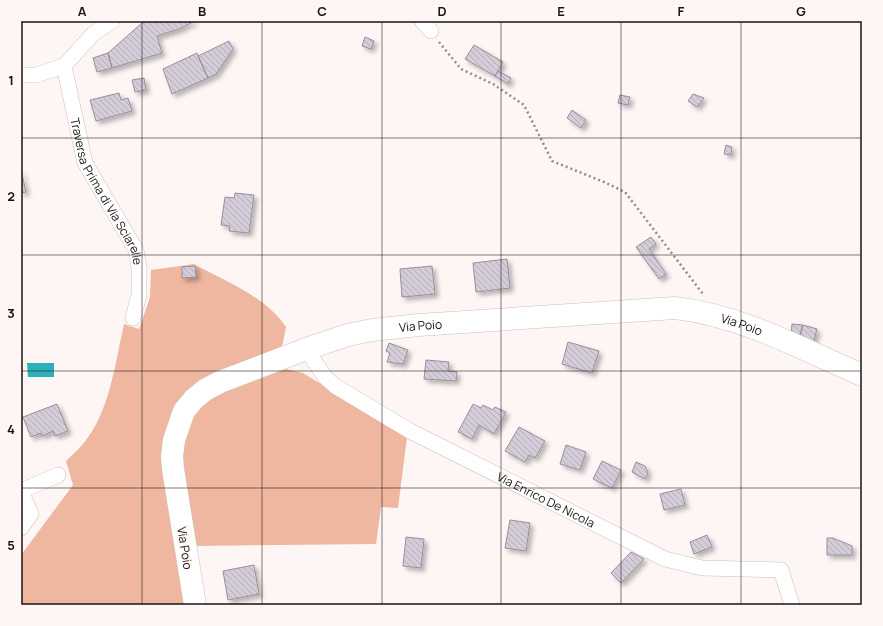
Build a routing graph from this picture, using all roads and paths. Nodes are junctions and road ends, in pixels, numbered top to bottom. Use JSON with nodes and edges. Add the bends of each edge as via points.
{"nodes":[{"id":1,"x":112,"y":21,"type":"edge"},
{"id":2,"x":426,"y":26,"type":"edge"},
{"id":3,"x":64,"y":66,"type":"junction"},
{"id":4,"x":21,"y":75,"type":"edge"},
{"id":5,"x":719,"y":316,"type":"junction"},
{"id":6,"x":133,"y":318,"type":"dead end"},
{"id":7,"x":306,"y":348,"type":"junction"},
{"id":8,"x":862,"y":375,"type":"edge"},
{"id":9,"x":58,"y":475,"type":"dead end"},
{"id":10,"x":21,"y":491,"type":"edge"},
{"id":11,"x":21,"y":528,"type":"edge"},
{"id":12,"x":195,"y":605,"type":"edge"},
{"id":13,"x":792,"y":605,"type":"edge"}],
"edges":[{"from":1,"to":3,"type":"street","via":[[93,34]]},
{"from":2,"to":5,"type":"path","via":[[461,69],[492,84],[524,105],[552,161],[625,192]]},
{"from":3,"to":4,"type":"street","via":[[36,75]]},
{"from":3,"to":6,"type":"street","name":"Traversa Prima di Via Sciarelle","via":[[85,163],[136,250],[139,295]]},
{"from":5,"to":7,"type":"street","name":"Via Poio","via":[[696,310],[654,308],[419,325],[348,335]]},
{"from":5,"to":8,"type":"street","name":"Via Poio"},
{"from":7,"to":12,"type":"street","name":"Via Poio","via":[[204,390],[184,412],[174,440],[173,469]]},
{"from":7,"to":13,"type":"street","name":"Via Enrico De Nicola","via":[[334,386],[410,431],[665,559],[702,568],[781,570]]},
{"from":9,"to":10,"type":"street"},
{"from":10,"to":11,"type":"street","via":[[31,514]]}]}
